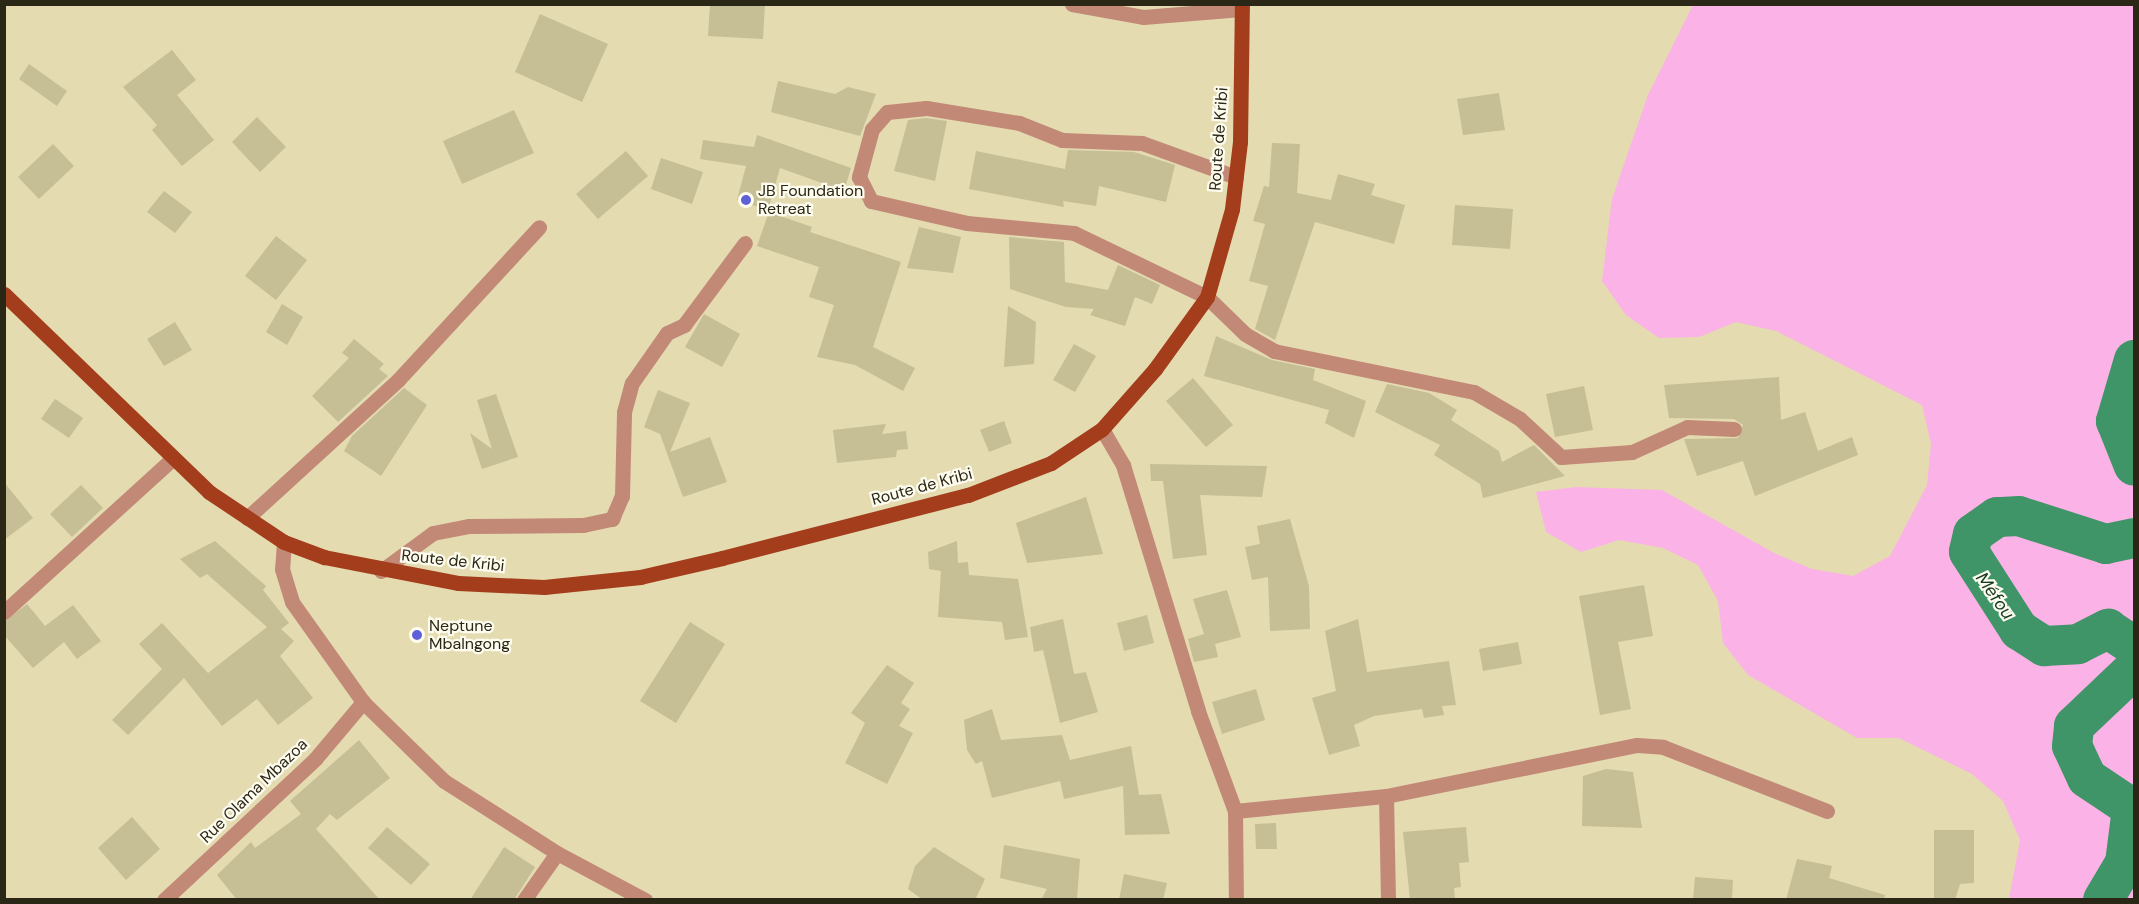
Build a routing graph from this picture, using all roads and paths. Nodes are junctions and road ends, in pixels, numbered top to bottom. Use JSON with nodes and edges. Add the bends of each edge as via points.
{"nodes":[{"id":1,"x":1072,"y":4,"type":"edge"},
{"id":2,"x":1242,"y":7,"type":"edge"},
{"id":3,"x":1236,"y":177,"type":"junction"},
{"id":4,"x":538,"y":227,"type":"dead end"},
{"id":5,"x":745,"y":243,"type":"dead end"},
{"id":6,"x":4,"y":294,"type":"edge"},
{"id":7,"x":1207,"y":297,"type":"junction"},
{"id":8,"x":1102,"y":429,"type":"junction"},
{"id":9,"x":1734,"y":429,"type":"dead end"},
{"id":10,"x":171,"y":460,"type":"junction"},
{"id":11,"x":247,"y":518,"type":"junction"},
{"id":12,"x":285,"y":542,"type":"junction"},
{"id":13,"x":381,"y":571,"type":"junction"},
{"id":14,"x":4,"y":612,"type":"edge"},
{"id":15,"x":363,"y":702,"type":"junction"},
{"id":16,"x":1386,"y":796,"type":"junction"},
{"id":17,"x":1235,"y":811,"type":"junction"},
{"id":18,"x":1827,"y":811,"type":"dead end"},
{"id":19,"x":557,"y":853,"type":"junction"},
{"id":20,"x":1239,"y":899,"type":"edge"},
{"id":21,"x":164,"y":900,"type":"edge"},
{"id":22,"x":524,"y":900,"type":"edge"},
{"id":23,"x":645,"y":900,"type":"edge"},
{"id":24,"x":1388,"y":900,"type":"edge"}],
"edges":[{"from":1,"to":2,"type":"street","via":[[1143,17]]},
{"from":2,"to":3,"type":"main road","name":"Route de Kribi"},
{"from":3,"to":7,"type":"main road","name":"Route de Kribi"},
{"from":3,"to":7,"type":"street","via":[[1142,143],[1062,140],[1018,123],[926,108],[887,112],[872,129],[859,177],[872,201],[967,223],[1074,233]]},
{"from":4,"to":11,"type":"street","via":[[398,380]]},
{"from":5,"to":13,"type":"street","via":[[684,325],[667,333],[632,383],[624,412],[622,496],[612,519],[583,525],[469,526],[434,533]]},
{"from":6,"to":10,"type":"main road","name":"Route de Kribi"},
{"from":7,"to":8,"type":"main road","name":"Route de Kribi","via":[[1155,369]]},
{"from":7,"to":9,"type":"street","via":[[1245,334],[1274,351],[1474,392],[1520,419],[1561,457],[1632,452],[1687,427]]},
{"from":8,"to":13,"type":"main road","name":"Route de Kribi","via":[[1051,462],[968,495],[640,577],[544,587]]},
{"from":8,"to":17,"type":"street","via":[[1123,465],[1198,711]]},
{"from":10,"to":11,"type":"main road","name":"Route de Kribi"},
{"from":10,"to":14,"type":"street"},
{"from":11,"to":12,"type":"main road","name":"Route de Kribi"},
{"from":12,"to":13,"type":"main road","name":"Route de Kribi"},
{"from":12,"to":15,"type":"street","via":[[282,569],[292,602]]},
{"from":15,"to":19,"type":"street","via":[[444,781]]},
{"from":15,"to":21,"type":"street","name":"Rue Olama Mbazoa","via":[[315,759]]},
{"from":16,"to":17,"type":"street"},
{"from":16,"to":18,"type":"street","via":[[1637,745],[1663,747]]},
{"from":16,"to":24,"type":"street"},
{"from":17,"to":20,"type":"street"},
{"from":19,"to":22,"type":"street"},
{"from":19,"to":23,"type":"street"}]}
